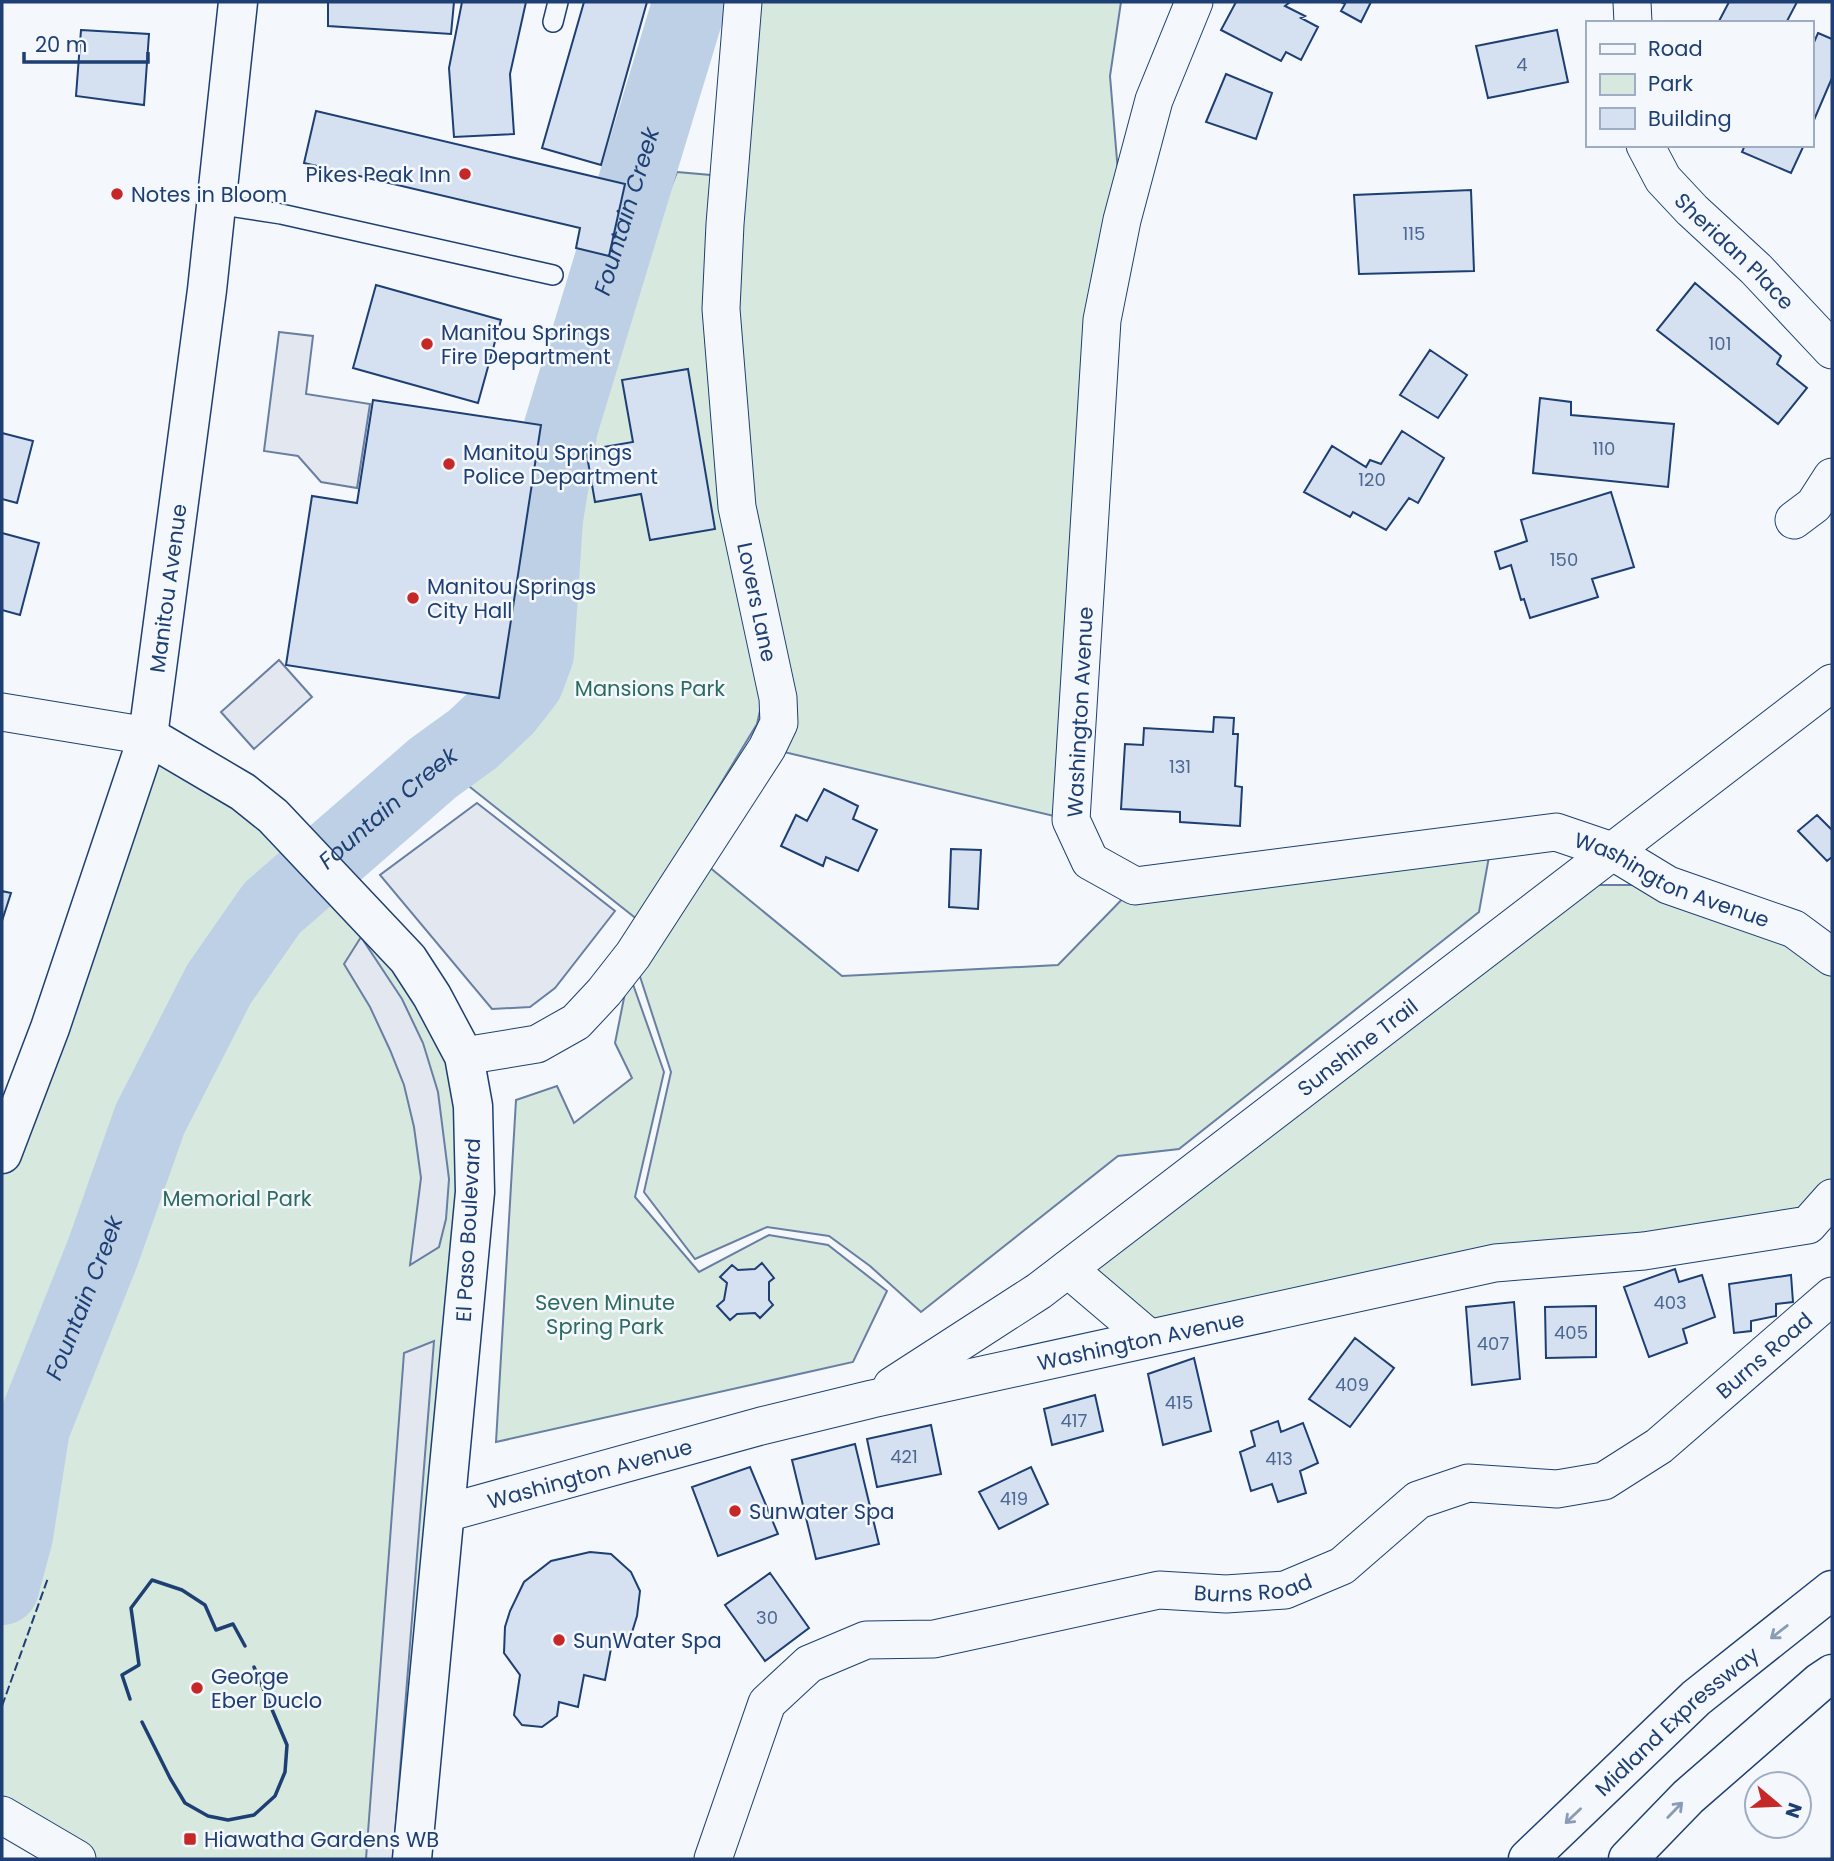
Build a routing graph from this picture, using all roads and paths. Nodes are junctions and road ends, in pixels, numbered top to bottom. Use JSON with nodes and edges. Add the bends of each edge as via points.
{"nodes":[{"id":1,"x":238,"y":2,"type":"edge"},
{"id":2,"x":558,"y":2,"type":"edge"},
{"id":3,"x":743,"y":2,"type":"edge"},
{"id":4,"x":1194,"y":2,"type":"edge"},
{"id":5,"x":1632,"y":2,"type":"edge"},
{"id":6,"x":1633,"y":21,"type":"edge"},
{"id":7,"x":553,"y":22,"type":"dead end"},
{"id":8,"x":1646,"y":147,"type":"edge"},
{"id":9,"x":216,"y":204,"type":"junction"},
{"id":10,"x":554,"y":275,"type":"dead end"},
{"id":11,"x":1832,"y":350,"type":"edge"},
{"id":12,"x":1832,"y":477,"type":"edge"},
{"id":13,"x":1794,"y":520,"type":"dead end"},
{"id":14,"x":1832,"y":683,"type":"edge"},
{"id":15,"x":2,"y":712,"type":"edge"},
{"id":16,"x":148,"y":736,"type":"junction"},
{"id":17,"x":1612,"y":851,"type":"junction"},
{"id":18,"x":1832,"y":957,"type":"edge"},
{"id":19,"x":464,"y":1056,"type":"junction"},
{"id":20,"x":2,"y":1154,"type":"edge"},
{"id":21,"x":1832,"y":1198,"type":"edge"},
{"id":22,"x":1068,"y":1269,"type":"junction"},
{"id":23,"x":1832,"y":1296,"type":"edge"},
{"id":24,"x":1149,"y":1338,"type":"junction"},
{"id":25,"x":872,"y":1399,"type":"junction"},
{"id":26,"x":446,"y":1513,"type":"junction"},
{"id":27,"x":1832,"y":1590,"type":"edge"},
{"id":28,"x":1832,"y":1674,"type":"edge"},
{"id":29,"x":2,"y":1815,"type":"edge"},
{"id":30,"x":77,"y":1859,"type":"edge"},
{"id":31,"x":412,"y":1859,"type":"edge"},
{"id":32,"x":713,"y":1859,"type":"edge"},
{"id":33,"x":1528,"y":1859,"type":"edge"},
{"id":34,"x":1628,"y":1859,"type":"edge"}],
"edges":[{"from":1,"to":9,"type":"main road","name":"Manitou Avenue"},
{"from":2,"to":7,"type":"lane"},
{"from":3,"to":19,"type":"street","name":"Lovers Lane","via":[[722,309],[737,507],[778,698],[779,723],[633,955],[576,1023],[537,1044]]},
{"from":4,"to":17,"type":"street","name":"Washington Avenue","via":[[1154,100],[1122,220],[1102,320],[1071,820],[1090,861],[1135,886],[1556,832]]},
{"from":5,"to":6,"type":"street"},
{"from":8,"to":11,"type":"street","name":"Sheridan Place","via":[[1663,179]]},
{"from":9,"to":10,"type":"lane","via":[[281,214]]},
{"from":9,"to":16,"type":"main road","name":"Manitou Avenue"},
{"from":12,"to":13,"type":"street","via":[[1814,505]]},
{"from":14,"to":17,"type":"street","name":"Sunshine Trail"},
{"from":15,"to":16,"type":"street"},
{"from":16,"to":19,"type":"main road","name":"El Paso Boulevard","via":[[243,792],[274,816],[408,959]]},
{"from":16,"to":20,"type":"main road","name":"Manitou Avenue","via":[[50,1028]]},
{"from":17,"to":18,"type":"street","name":"Washington Avenue","via":[[1668,885],[1794,929]]},
{"from":17,"to":22,"type":"street","name":"Sunshine Trail"},
{"from":19,"to":26,"type":"main road","name":"El Paso Boulevard","via":[[473,1106],[475,1192]]},
{"from":21,"to":24,"type":"street","name":"Washington Avenue","via":[[1808,1225],[1644,1251],[1495,1263]]},
{"from":22,"to":24,"type":"street"},
{"from":22,"to":25,"type":"street","name":"Sunshine Trail"},
{"from":23,"to":32,"type":"street","name":"Burns Road","via":[[1659,1446],[1604,1481],[1557,1489],[1468,1483],[1455,1487],[1418,1500],[1342,1566],[1285,1590],[1226,1594],[1159,1590],[934,1639],[866,1640],[809,1664],[767,1703]]},
{"from":24,"to":25,"type":"street","name":"Washington Avenue"},
{"from":25,"to":26,"type":"street","name":"Washington Avenue"},
{"from":26,"to":31,"type":"main road","name":"El Paso Boulevard"},
{"from":27,"to":33,"type":"main road","name":"Midland Expressway","one_way":true,"via":[[1696,1698]]},
{"from":34,"to":28,"type":"main road","one_way":true,"via":[[1688,1797]]},
{"from":29,"to":30,"type":"street"}]}
